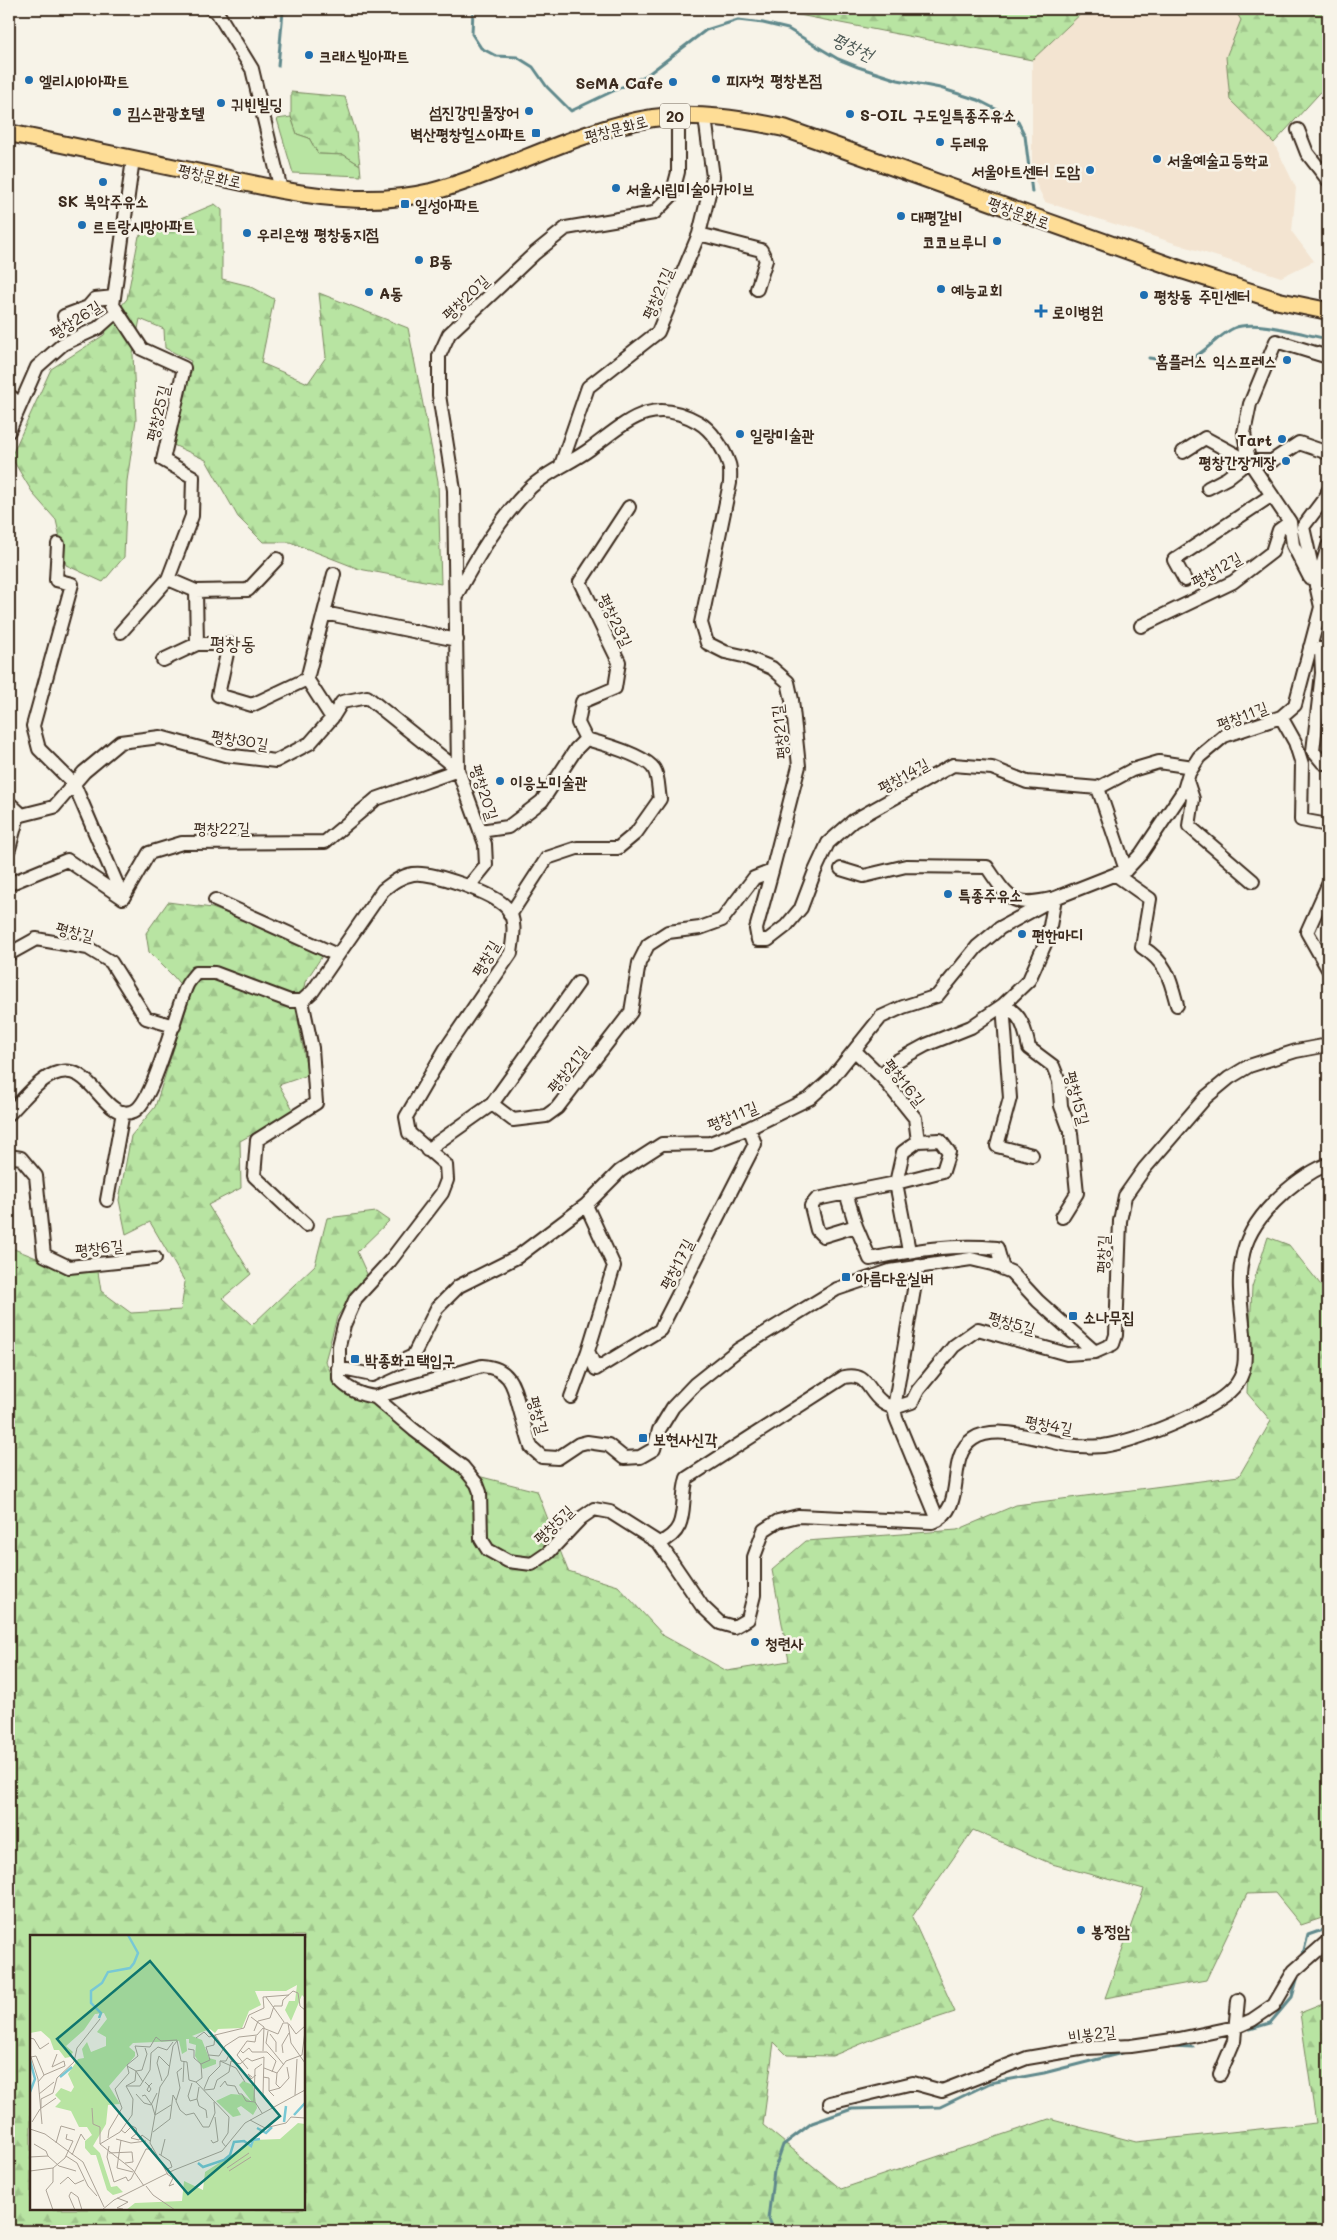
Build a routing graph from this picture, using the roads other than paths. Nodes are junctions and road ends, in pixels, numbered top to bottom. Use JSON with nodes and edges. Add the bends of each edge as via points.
{"nodes":[{"id":1,"x":212,"y":9,"type":"edge"},
{"id":2,"x":678,"y":116,"type":"junction"},
{"id":3,"x":705,"y":117,"type":"junction"},
{"id":4,"x":1298,"y":130,"type":"dead end"},
{"id":5,"x":9,"y":133,"type":"edge"},
{"id":6,"x":133,"y":159,"type":"junction"},
{"id":7,"x":1328,"y":180,"type":"edge"},
{"id":8,"x":281,"y":190,"type":"junction"},
{"id":9,"x":700,"y":234,"type":"junction"},
{"id":10,"x":757,"y":289,"type":"dead end"},
{"id":11,"x":114,"y":297,"type":"junction"},
{"id":12,"x":1328,"y":311,"type":"edge"},
{"id":13,"x":116,"y":312,"type":"junction"},
{"id":14,"x":64,"y":316,"type":"dead end"},
{"id":15,"x":1328,"y":357,"type":"edge"},
{"id":16,"x":9,"y":395,"type":"edge"},
{"id":17,"x":20,"y":405,"type":"junction"},
{"id":18,"x":9,"y":431,"type":"edge"},
{"id":19,"x":1183,"y":452,"type":"dead end"},
{"id":20,"x":1328,"y":453,"type":"edge"},
{"id":21,"x":1249,"y":457,"type":"junction"},
{"id":22,"x":561,"y":465,"type":"junction"},
{"id":23,"x":1208,"y":488,"type":"dead end"},
{"id":24,"x":1328,"y":491,"type":"edge"},
{"id":25,"x":1272,"y":495,"type":"junction"},
{"id":26,"x":629,"y":507,"type":"dead end"},
{"id":27,"x":1290,"y":522,"type":"junction"},
{"id":28,"x":58,"y":544,"type":"dead end"},
{"id":29,"x":1328,"y":546,"type":"edge"},
{"id":30,"x":278,"y":559,"type":"dead end"},
{"id":31,"x":334,"y":574,"type":"dead end"},
{"id":32,"x":168,"y":579,"type":"junction"},
{"id":33,"x":1185,"y":580,"type":"dead end"},
{"id":34,"x":1316,"y":586,"type":"junction"},
{"id":35,"x":196,"y":591,"type":"junction"},
{"id":36,"x":457,"y":594,"type":"junction"},
{"id":37,"x":324,"y":613,"type":"junction"},
{"id":38,"x":1141,"y":626,"type":"dead end"},
{"id":39,"x":121,"y":632,"type":"dead end"},
{"id":40,"x":457,"y":640,"type":"junction"},
{"id":41,"x":197,"y":644,"type":"junction"},
{"id":42,"x":1316,"y":648,"type":"junction"},
{"id":43,"x":163,"y":660,"type":"dead end"},
{"id":44,"x":1328,"y":661,"type":"edge"},
{"id":45,"x":307,"y":679,"type":"junction"},
{"id":46,"x":1281,"y":717,"type":"junction"},
{"id":47,"x":332,"y":718,"type":"junction"},
{"id":48,"x":586,"y":739,"type":"junction"},
{"id":49,"x":1328,"y":762,"type":"edge"},
{"id":50,"x":1192,"y":767,"type":"junction"},
{"id":51,"x":458,"y":770,"type":"junction"},
{"id":52,"x":1187,"y":781,"type":"junction"},
{"id":53,"x":74,"y":784,"type":"junction"},
{"id":54,"x":1098,"y":788,"type":"junction"},
{"id":55,"x":9,"y":803,"type":"edge"},
{"id":56,"x":19,"y":812,"type":"junction"},
{"id":57,"x":1328,"y":825,"type":"edge"},
{"id":58,"x":480,"y":831,"type":"junction"},
{"id":59,"x":9,"y":849,"type":"edge"},
{"id":60,"x":841,"y":869,"type":"dead end"},
{"id":61,"x":772,"y":871,"type":"junction"},
{"id":62,"x":1121,"y":872,"type":"junction"},
{"id":63,"x":1253,"y":881,"type":"dead end"},
{"id":64,"x":9,"y":884,"type":"edge"},
{"id":65,"x":1328,"y":885,"type":"edge"},
{"id":66,"x":469,"y":886,"type":"junction"},
{"id":67,"x":122,"y":898,"type":"junction"},
{"id":68,"x":1055,"y":898,"type":"junction"},
{"id":69,"x":215,"y":900,"type":"dead end"},
{"id":70,"x":510,"y":916,"type":"junction"},
{"id":71,"x":9,"y":954,"type":"edge"},
{"id":72,"x":337,"y":955,"type":"junction"},
{"id":73,"x":1328,"y":969,"type":"edge"},
{"id":74,"x":578,"y":983,"type":"dead end"},
{"id":75,"x":302,"y":1001,"type":"junction"},
{"id":76,"x":1003,"y":1005,"type":"junction"},
{"id":77,"x":1177,"y":1005,"type":"dead end"},
{"id":78,"x":174,"y":1026,"type":"junction"},
{"id":79,"x":1328,"y":1045,"type":"edge"},
{"id":80,"x":855,"y":1050,"type":"junction"},
{"id":81,"x":882,"y":1077,"type":"junction"},
{"id":82,"x":492,"y":1104,"type":"junction"},
{"id":83,"x":123,"y":1112,"type":"junction"},
{"id":84,"x":9,"y":1114,"type":"edge"},
{"id":85,"x":748,"y":1128,"type":"junction"},
{"id":86,"x":918,"y":1141,"type":"junction"},
{"id":87,"x":427,"y":1150,"type":"junction"},
{"id":88,"x":1032,"y":1155,"type":"dead end"},
{"id":89,"x":9,"y":1156,"type":"edge"},
{"id":90,"x":1328,"y":1164,"type":"edge"},
{"id":91,"x":896,"y":1183,"type":"junction"},
{"id":92,"x":846,"y":1193,"type":"junction"},
{"id":93,"x":107,"y":1200,"type":"dead end"},
{"id":94,"x":586,"y":1205,"type":"junction"},
{"id":95,"x":1062,"y":1217,"type":"dead end"},
{"id":96,"x":306,"y":1225,"type":"dead end"},
{"id":97,"x":856,"y":1226,"type":"junction"},
{"id":98,"x":909,"y":1251,"type":"junction"},
{"id":99,"x":155,"y":1258,"type":"dead end"},
{"id":100,"x":918,"y":1266,"type":"junction"},
{"id":101,"x":1002,"y":1269,"type":"junction"},
{"id":102,"x":588,"y":1351,"type":"junction"},
{"id":103,"x":1094,"y":1352,"type":"junction"},
{"id":104,"x":338,"y":1368,"type":"junction"},
{"id":105,"x":375,"y":1397,"type":"junction"},
{"id":106,"x":571,"y":1397,"type":"dead end"},
{"id":107,"x":894,"y":1408,"type":"junction"},
{"id":108,"x":938,"y":1520,"type":"junction"},
{"id":109,"x":659,"y":1543,"type":"junction"},
{"id":110,"x":1328,"y":1941,"type":"edge"},
{"id":111,"x":1238,"y":2000,"type":"dead end"},
{"id":112,"x":1236,"y":2026,"type":"junction"},
{"id":113,"x":1220,"y":2074,"type":"dead end"},
{"id":114,"x":830,"y":2103,"type":"dead end"}],
"edges":[{"from":1,"to":8,"type":"street","via":[[252,69]]},
{"from":2,"to":3,"type":"main road","name":"평창문화로","number":"20"},
{"from":2,"to":8,"type":"main road","name":"평창문화로","number":"20","via":[[610,127],[421,194],[345,199]]},
{"from":2,"to":36,"type":"street","name":"평창20길","via":[[678,172],[672,195],[654,213],[566,228],[450,334],[439,356],[439,395],[454,490]]},
{"from":3,"to":9,"type":"street","name":"평창21길","via":[[713,177]]},
{"from":3,"to":12,"type":"main road","name":"평창문화로","number":"20","via":[[740,119],[784,128],[1186,271],[1279,301]]},
{"from":4,"to":7,"type":"street","via":[[1307,153]]},
{"from":5,"to":6,"type":"main road","name":"평창문화로","number":"20"},
{"from":6,"to":8,"type":"main road","name":"평창문화로","number":"20"},
{"from":6,"to":11,"type":"street","name":"평창25길"},
{"from":9,"to":10,"type":"street","via":[[761,250],[766,260]]},
{"from":9,"to":22,"type":"street","name":"평창21길","via":[[658,332],[588,386]]},
{"from":11,"to":13,"type":"street","name":"평창25길"},
{"from":11,"to":14,"type":"street","via":[[95,299],[88,307]]},
{"from":13,"to":17,"type":"street","name":"평창26길","via":[[98,328],[63,344],[37,367]]},
{"from":13,"to":32,"type":"street","name":"평창25길","via":[[142,349],[184,368],[163,460],[193,477],[192,516]]},
{"from":15,"to":21,"type":"street","via":[[1276,341],[1250,404],[1244,433]]},
{"from":16,"to":17,"type":"street"},
{"from":17,"to":18,"type":"street","name":"평창26길"},
{"from":19,"to":21,"type":"street","via":[[1205,438],[1244,459]]},
{"from":20,"to":21,"type":"street","via":[[1299,443],[1272,461]]},
{"from":21,"to":23,"type":"street","via":[[1227,478]]},
{"from":21,"to":25,"type":"street"},
{"from":22,"to":36,"type":"street","name":"평창21길","via":[[531,487],[510,512],[476,558]]},
{"from":22,"to":61,"type":"street","name":"평창21길","via":[[627,421],[648,413],[667,411],[684,414],[705,426],[722,448],[730,466],[730,483],[702,623],[707,643],[772,668],[788,682],[799,766]]},
{"from":24,"to":34,"type":"street","name":"평창11길","via":[[1303,527]]},
{"from":25,"to":27,"type":"street"},
{"from":25,"to":33,"type":"street","name":"평창12길","via":[[1174,560]]},
{"from":26,"to":48,"type":"street","name":"평창23길","via":[[580,582],[619,662],[615,688],[582,702],[578,723]]},
{"from":27,"to":34,"type":"street","via":[[1293,545]]},
{"from":27,"to":38,"type":"street","name":"평창12길","via":[[1279,530],[1272,552],[1233,582]]},
{"from":28,"to":53,"type":"street","via":[[56,580],[72,584],[32,726],[39,749]]},
{"from":29,"to":34,"type":"street","name":"평창11길"},
{"from":30,"to":35,"type":"street","via":[[248,590]]},
{"from":31,"to":37,"type":"street"},
{"from":32,"to":35,"type":"street"},
{"from":32,"to":39,"type":"street","name":"평창25길"},
{"from":34,"to":42,"type":"street","name":"평창11길","via":[[1321,607]]},
{"from":35,"to":41,"type":"street"},
{"from":36,"to":40,"type":"street","name":"평창20길"},
{"from":37,"to":40,"type":"street"},
{"from":37,"to":45,"type":"street"},
{"from":40,"to":51,"type":"street","name":"평창20길"},
{"from":41,"to":43,"type":"street"},
{"from":41,"to":45,"type":"street","via":[[229,644],[218,694],[252,705]]},
{"from":42,"to":44,"type":"street"},
{"from":42,"to":46,"type":"street","name":"평창11길","via":[[1295,704]]},
{"from":42,"to":49,"type":"street","name":"평창11길","via":[[1322,673],[1313,751],[1323,762]]},
{"from":45,"to":47,"type":"street"},
{"from":46,"to":50,"type":"street","name":"평창11길","via":[[1224,736]]},
{"from":46,"to":57,"type":"street","via":[[1296,742],[1302,764],[1301,820]]},
{"from":47,"to":51,"type":"street","name":"평창30길","via":[[342,702],[367,697]]},
{"from":47,"to":53,"type":"street","name":"평창30길","via":[[310,744],[276,761],[225,755],[160,737],[120,742]]},
{"from":48,"to":58,"type":"street","via":[[542,801],[508,827]]},
{"from":48,"to":70,"type":"street","via":[[617,746],[653,767],[660,799],[636,833],[618,848],[577,848],[547,858]]},
{"from":50,"to":52,"type":"street","name":"평창11길"},
{"from":50,"to":54,"type":"street","via":[[1159,762],[1132,770]]},
{"from":51,"to":58,"type":"street","name":"평창20길"},
{"from":51,"to":67,"type":"street","name":"평창22길","via":[[376,799],[325,842],[182,843],[149,853]]},
{"from":52,"to":62,"type":"street","name":"평창11길","via":[[1152,837]]},
{"from":52,"to":63,"type":"street","via":[[1193,799],[1189,826]]},
{"from":53,"to":56,"type":"street","name":"평창30길","via":[[54,807],[22,815]]},
{"from":53,"to":67,"type":"street"},
{"from":54,"to":61,"type":"street","name":"평창14길","via":[[1027,782],[992,768],[953,765],[853,821],[828,843],[801,908],[768,940],[758,940],[756,929]]},
{"from":54,"to":62,"type":"street"},
{"from":55,"to":56,"type":"street"},
{"from":56,"to":59,"type":"street"},
{"from":58,"to":66,"type":"street","name":"평창20길","via":[[485,844],[486,865]]},
{"from":60,"to":68,"type":"street","name":"평창11길","via":[[864,876],[906,866],[987,867],[1006,895],[1029,904]]},
{"from":61,"to":82,"type":"street","name":"평창21길","via":[[754,878],[722,920],[700,928],[668,932],[648,945],[639,963],[631,1012],[557,1108],[546,1116],[513,1120]]},
{"from":62,"to":68,"type":"street","name":"평창11길"},
{"from":62,"to":77,"type":"street","via":[[1150,899],[1142,947],[1155,956],[1170,976]]},
{"from":64,"to":67,"type":"street","via":[[67,860]]},
{"from":65,"to":73,"type":"street","via":[[1307,932]]},
{"from":66,"to":70,"type":"street","via":[[495,899]]},
{"from":66,"to":72,"type":"street","via":[[414,874],[396,880],[382,890]]},
{"from":68,"to":76,"type":"street","via":[[1048,937],[1029,980]]},
{"from":68,"to":80,"type":"street","name":"평창11길","via":[[1000,928],[977,947],[937,996],[881,1018]]},
{"from":69,"to":72,"type":"street"},
{"from":70,"to":87,"type":"street","name":"평창길","number":"평창길","via":[[514,936],[511,953],[445,1050],[406,1117],[409,1133]]},
{"from":71,"to":78,"type":"street","name":"평창길","number":"평창길","via":[[36,939],[88,948],[111,962],[146,1018]]},
{"from":72,"to":75,"type":"street","via":[[313,991]]},
{"from":74,"to":82,"type":"street"},
{"from":75,"to":78,"type":"street","via":[[290,1001],[215,973],[196,973],[187,984]]},
{"from":75,"to":96,"type":"street","via":[[312,1048],[316,1103],[257,1140],[254,1176]]},
{"from":76,"to":81,"type":"street","via":[[971,1027],[926,1045],[891,1064]]},
{"from":76,"to":88,"type":"street","via":[[1010,1098],[997,1146]]},
{"from":76,"to":95,"type":"street","name":"평창15길","via":[[1013,1010],[1024,1024],[1029,1048],[1052,1066],[1059,1081],[1060,1106],[1072,1133],[1077,1193]]},
{"from":78,"to":83,"type":"street","via":[[142,1104],[134,1111]]},
{"from":79,"to":103,"type":"street","name":"평창길","number":"평창길","via":[[1249,1066],[1229,1078],[1206,1097],[1144,1169],[1125,1196],[1120,1221],[1116,1335],[1113,1344]]},
{"from":80,"to":81,"type":"street","name":"평창16길"},
{"from":80,"to":85,"type":"street","name":"평창11길","via":[[810,1098]]},
{"from":81,"to":86,"type":"street","name":"평창16길","via":[[915,1118]]},
{"from":82,"to":87,"type":"street"},
{"from":83,"to":84,"type":"street","via":[[114,1109],[86,1079],[72,1072],[48,1077]]},
{"from":83,"to":93,"type":"street"},
{"from":85,"to":94,"type":"street","name":"평창11길","via":[[710,1143],[662,1144],[620,1171]]},
{"from":85,"to":102,"type":"street","name":"평창17길","via":[[755,1144],[660,1330],[596,1369]]},
{"from":86,"to":91,"type":"street","via":[[903,1152]]},
{"from":86,"to":91,"type":"street","via":[[940,1140],[949,1152],[943,1171]]},
{"from":87,"to":104,"type":"street","name":"평창길","number":"평창길","via":[[446,1165],[447,1180],[442,1193],[390,1261],[356,1298],[344,1325]]},
{"from":89,"to":99,"type":"street","name":"평창6길","via":[[21,1158],[36,1176],[44,1255],[69,1267]]},
{"from":90,"to":108,"type":"street","name":"평창4길","via":[[1310,1172],[1284,1193],[1260,1218],[1246,1245],[1240,1274],[1246,1360],[1234,1388],[1211,1406],[1135,1439],[1102,1446],[1075,1446],[1006,1432],[986,1433],[972,1439],[959,1453],[950,1508]]},
{"from":91,"to":92,"type":"street"},
{"from":91,"to":98,"type":"street"},
{"from":92,"to":97,"type":"street"},
{"from":92,"to":97,"type":"street","via":[[817,1199],[812,1206],[817,1230],[823,1236]]},
{"from":94,"to":102,"type":"street","via":[[614,1266]]},
{"from":94,"to":104,"type":"street","name":"평창11길","via":[[517,1258],[459,1286],[437,1308],[413,1356],[372,1375]]},
{"from":97,"to":98,"type":"street","via":[[870,1259]]},
{"from":98,"to":101,"type":"street","via":[[965,1245],[997,1248]]},
{"from":100,"to":101,"type":"street","name":"평창길","number":"평창길","via":[[971,1259]]},
{"from":100,"to":105,"type":"street","name":"평창길","number":"평창길","via":[[890,1271],[837,1289],[739,1349],[695,1384],[673,1407],[654,1449],[640,1457],[624,1458],[608,1445],[587,1442],[578,1444],[558,1458],[542,1457],[531,1448],[511,1381],[491,1366],[476,1367]]},
{"from":100,"to":107,"type":"street"},
{"from":101,"to":103,"type":"street","name":"평창길","number":"평창길","via":[[1011,1272]]},
{"from":102,"to":106,"type":"street"},
{"from":103,"to":107,"type":"street","name":"평창5길","via":[[1067,1354],[978,1329],[954,1346],[912,1402]]},
{"from":104,"to":105,"type":"street","via":[[339,1379],[351,1390]]},
{"from":105,"to":109,"type":"street","name":"평창5길","via":[[463,1467],[478,1484],[481,1539],[488,1550],[508,1561],[532,1564],[594,1509],[610,1512]]},
{"from":107,"to":108,"type":"street"},
{"from":107,"to":109,"type":"street","via":[[882,1402],[864,1381],[853,1375],[844,1376],[687,1478],[682,1519],[674,1535]]},
{"from":108,"to":109,"type":"street","name":"평창5길","via":[[798,1516],[778,1521],[764,1530],[754,1557],[754,1595],[748,1619],[734,1627],[720,1623],[702,1606]]},
{"from":110,"to":112,"type":"street","name":"비봉2길","via":[[1294,1971],[1274,2005]]},
{"from":111,"to":112,"type":"street"},
{"from":112,"to":113,"type":"street","via":[[1234,2040]]},
{"from":112,"to":114,"type":"street","name":"비봉2길","via":[[1179,2039],[1086,2048],[1027,2058],[942,2091],[913,2083]]}]}
